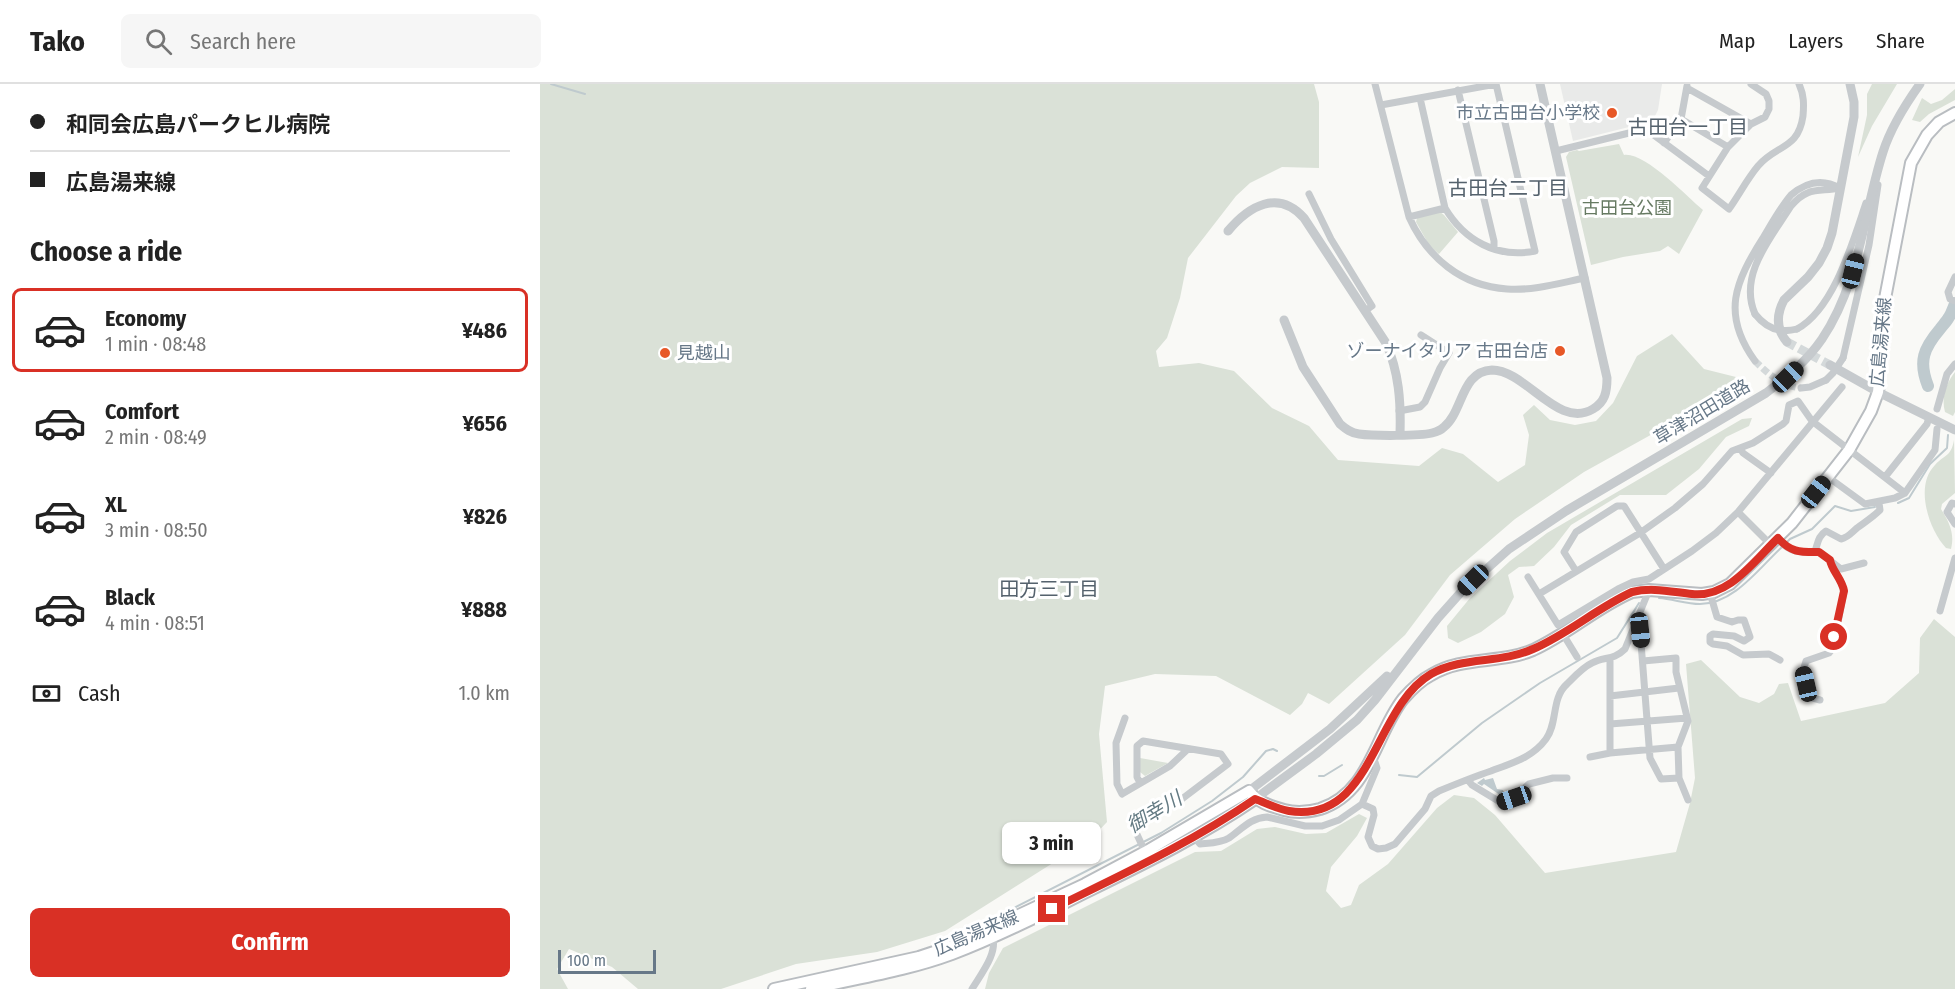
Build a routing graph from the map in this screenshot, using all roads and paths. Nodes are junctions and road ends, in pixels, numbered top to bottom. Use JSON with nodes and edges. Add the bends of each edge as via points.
{"nodes":[{"id":1,"x":1375,"y":84,"type":"edge"},
{"id":2,"x":1540,"y":84,"type":"edge"},
{"id":3,"x":1751,"y":84,"type":"edge"},
{"id":4,"x":1799,"y":84,"type":"edge"},
{"id":5,"x":1850,"y":84,"type":"edge"},
{"id":6,"x":1920,"y":84,"type":"edge"},
{"id":7,"x":1687,"y":86,"type":"edge"},
{"id":8,"x":1458,"y":90,"type":"junction"},
{"id":9,"x":1419,"y":98,"type":"junction"},
{"id":10,"x":1381,"y":105,"type":"junction"},
{"id":11,"x":1955,"y":113,"type":"edge"},
{"id":12,"x":1681,"y":119,"type":"junction"},
{"id":13,"x":1751,"y":124,"type":"junction"},
{"id":14,"x":1664,"y":143,"type":"junction"},
{"id":15,"x":1728,"y":147,"type":"junction"},
{"id":16,"x":1556,"y":151,"type":"junction"},
{"id":17,"x":1883,"y":153,"type":"junction"},
{"id":18,"x":1709,"y":176,"type":"junction"},
{"id":19,"x":1840,"y":188,"type":"junction"},
{"id":20,"x":1309,"y":194,"type":"dead end"},
{"id":21,"x":1445,"y":208,"type":"junction"},
{"id":22,"x":1409,"y":217,"type":"junction"},
{"id":23,"x":1228,"y":231,"type":"dead end"},
{"id":24,"x":1494,"y":248,"type":"junction"},
{"id":25,"x":1955,"y":277,"type":"edge"},
{"id":26,"x":1585,"y":278,"type":"junction"},
{"id":27,"x":1954,"y":301,"type":"edge"},
{"id":28,"x":1365,"y":311,"type":"junction"},
{"id":29,"x":1284,"y":320,"type":"dead end"},
{"id":30,"x":1421,"y":335,"type":"dead end"},
{"id":31,"x":1787,"y":342,"type":"tunnel mouth"},
{"id":32,"x":1755,"y":361,"type":"tunnel mouth"},
{"id":33,"x":1955,"y":364,"type":"edge"},
{"id":34,"x":1830,"y":365,"type":"tunnel mouth"},
{"id":35,"x":1842,"y":387,"type":"dead end"},
{"id":36,"x":1801,"y":388,"type":"tunnel mouth"},
{"id":37,"x":1878,"y":392,"type":"junction"},
{"id":38,"x":1936,"y":409,"type":"dead end"},
{"id":39,"x":1399,"y":411,"type":"junction"},
{"id":40,"x":1929,"y":417,"type":"junction"},
{"id":41,"x":1812,"y":421,"type":"junction"},
{"id":42,"x":1937,"y":429,"type":"dead end"},
{"id":43,"x":1955,"y":430,"type":"edge"},
{"id":44,"x":1400,"y":434,"type":"junction"},
{"id":45,"x":1740,"y":448,"type":"junction"},
{"id":46,"x":1849,"y":450,"type":"junction"},
{"id":47,"x":1771,"y":474,"type":"junction"},
{"id":48,"x":1828,"y":477,"type":"junction"},
{"id":49,"x":1885,"y":477,"type":"junction"},
{"id":50,"x":1905,"y":493,"type":"junction"},
{"id":51,"x":1879,"y":503,"type":"junction"},
{"id":52,"x":1955,"y":504,"type":"edge"},
{"id":53,"x":1738,"y":512,"type":"junction"},
{"id":54,"x":1955,"y":524,"type":"edge"},
{"id":55,"x":1640,"y":533,"type":"junction"},
{"id":56,"x":1775,"y":542,"type":"junction"},
{"id":57,"x":1815,"y":551,"type":"junction"},
{"id":58,"x":1955,"y":558,"type":"edge"},
{"id":59,"x":1830,"y":560,"type":"junction"},
{"id":60,"x":1864,"y":563,"type":"dead end"},
{"id":61,"x":1664,"y":569,"type":"junction"},
{"id":62,"x":1576,"y":572,"type":"junction"},
{"id":63,"x":1528,"y":577,"type":"dead end"},
{"id":64,"x":1650,"y":590,"type":"junction"},
{"id":65,"x":1710,"y":593,"type":"junction"},
{"id":66,"x":1539,"y":594,"type":"junction"},
{"id":67,"x":1940,"y":611,"type":"dead end"},
{"id":68,"x":1635,"y":626,"type":"junction"},
{"id":69,"x":1566,"y":639,"type":"dead end"},
{"id":70,"x":1577,"y":657,"type":"dead end"},
{"id":71,"x":1610,"y":659,"type":"junction"},
{"id":72,"x":1780,"y":660,"type":"dead end"},
{"id":73,"x":1643,"y":661,"type":"junction"},
{"id":74,"x":1679,"y":688,"type":"junction"},
{"id":75,"x":1646,"y":691,"type":"junction"},
{"id":76,"x":1610,"y":696,"type":"junction"},
{"id":77,"x":1820,"y":700,"type":"dead end"},
{"id":78,"x":1687,"y":717,"type":"junction"},
{"id":79,"x":1125,"y":718,"type":"dead end"},
{"id":80,"x":1647,"y":720,"type":"junction"},
{"id":81,"x":1610,"y":723,"type":"junction"},
{"id":82,"x":1678,"y":747,"type":"junction"},
{"id":83,"x":1188,"y":749,"type":"junction"},
{"id":84,"x":1649,"y":751,"type":"junction"},
{"id":85,"x":1610,"y":753,"type":"junction"},
{"id":86,"x":1590,"y":757,"type":"dead end"},
{"id":87,"x":1371,"y":759,"type":"junction"},
{"id":88,"x":1567,"y":778,"type":"dead end"},
{"id":89,"x":1679,"y":778,"type":"junction"},
{"id":90,"x":1468,"y":780,"type":"junction"},
{"id":91,"x":1140,"y":783,"type":"junction"},
{"id":92,"x":1252,"y":795,"type":"junction"},
{"id":93,"x":1688,"y":800,"type":"dead end"},
{"id":94,"x":1362,"y":804,"type":"junction"},
{"id":95,"x":1194,"y":837,"type":"junction"},
{"id":96,"x":1148,"y":857,"type":"junction"},
{"id":97,"x":991,"y":934,"type":"junction"},
{"id":98,"x":774,"y":989,"type":"edge"},
{"id":99,"x":811,"y":989,"type":"edge"},
{"id":100,"x":972,"y":989,"type":"edge"}],
"edges":[{"from":1,"to":10,"type":"street"},
{"from":2,"to":16,"type":"street"},
{"from":3,"to":13,"type":"street","via":[[1766,94],[1769,109]]},
{"from":4,"to":18,"type":"street","via":[[1804,102],[1796,138],[1759,165],[1729,209],[1702,188]]},
{"from":5,"to":19,"type":"street","via":[[1854,117]]},
{"from":6,"to":17,"type":"street","name":"草津沼田道路","via":[[1899,116]]},
{"from":7,"to":12,"type":"street"},
{"from":7,"to":13,"type":"street"},
{"from":8,"to":9,"type":"street"},
{"from":8,"to":24,"type":"street"},
{"from":8,"to":24,"type":"street","via":[[1496,84],[1535,251],[1523,254]]},
{"from":9,"to":10,"type":"street"},
{"from":9,"to":21,"type":"street"},
{"from":10,"to":22,"type":"street"},
{"from":11,"to":37,"type":"main road","name":"広島湯来線","via":[[1927,135],[1911,163],[1883,309]]},
{"from":12,"to":14,"type":"street"},
{"from":12,"to":15,"type":"street"},
{"from":13,"to":15,"type":"street"},
{"from":14,"to":16,"type":"street","via":[[1651,133],[1629,134]]},
{"from":14,"to":18,"type":"street"},
{"from":15,"to":18,"type":"street"},
{"from":16,"to":26,"type":"street"},
{"from":17,"to":19,"type":"street","bridge":true,"via":[[1843,268],[1821,306],[1797,329],[1783,332],[1766,326],[1755,314],[1749,289],[1759,256],[1797,199],[1812,190]]},
{"from":17,"to":36,"type":"street","bridge":true,"via":[[1869,244],[1843,358],[1826,380]]},
{"from":17,"to":92,"type":"street","name":"草津沼田道路","via":[[1844,296],[1822,339],[1806,359],[1766,393],[1509,549],[1462,591],[1358,720]]},
{"from":19,"to":31,"type":"street","via":[[1827,248],[1819,263],[1784,300],[1778,313],[1779,330]]},
{"from":19,"to":32,"type":"street","via":[[1823,181],[1798,189],[1744,269],[1736,295],[1736,322]]},
{"from":20,"to":28,"type":"street","via":[[1372,306]]},
{"from":21,"to":22,"type":"street"},
{"from":21,"to":24,"type":"street","via":[[1463,232]]},
{"from":22,"to":26,"type":"street","via":[[1417,236],[1441,262],[1482,285],[1522,289]]},
{"from":23,"to":28,"type":"street","via":[[1249,211],[1268,204],[1280,202],[1296,208]]},
{"from":25,"to":27,"type":"street","via":[[1948,292]]},
{"from":26,"to":44,"type":"street","via":[[1607,378],[1607,393],[1599,406],[1586,414],[1573,415],[1506,374],[1490,370],[1472,379],[1442,429]]},
{"from":28,"to":39,"type":"street","via":[[1392,356]]},
{"from":29,"to":44,"type":"street","via":[[1303,367],[1340,424],[1358,434]]},
{"from":30,"to":39,"type":"street","via":[[1449,353],[1425,402],[1420,407]]},
{"from":33,"to":38,"type":"street","via":[[1947,374]]},
{"from":34,"to":37,"type":"street"},
{"from":35,"to":41,"type":"street"},
{"from":37,"to":40,"type":"street"},
{"from":37,"to":46,"type":"main road","name":"広島湯来線"},
{"from":39,"to":44,"type":"street"},
{"from":40,"to":43,"type":"street"},
{"from":40,"to":49,"type":"street"},
{"from":41,"to":45,"type":"street","via":[[1798,401],[1794,402],[1789,405],[1783,424]]},
{"from":41,"to":46,"type":"street"},
{"from":41,"to":47,"type":"street"},
{"from":42,"to":50,"type":"street","via":[[1935,450]]},
{"from":45,"to":47,"type":"street"},
{"from":45,"to":55,"type":"street","via":[[1732,451],[1675,508]]},
{"from":46,"to":48,"type":"main road","name":"広島湯来線"},
{"from":46,"to":49,"type":"street"},
{"from":47,"to":53,"type":"street"},
{"from":48,"to":51,"type":"street","via":[[1865,504]]},
{"from":48,"to":56,"type":"main road","name":"広島湯来線"},
{"from":49,"to":50,"type":"street"},
{"from":50,"to":51,"type":"street"},
{"from":51,"to":57,"type":"street","via":[[1880,510],[1869,522],[1846,538],[1822,533]]},
{"from":52,"to":54,"type":"street","via":[[1947,512]]},
{"from":53,"to":56,"type":"street"},
{"from":53,"to":61,"type":"street"},
{"from":55,"to":61,"type":"street"},
{"from":55,"to":62,"type":"street"},
{"from":55,"to":62,"type":"street","via":[[1624,506],[1617,506],[1576,532],[1564,552]]},
{"from":56,"to":57,"type":"street","via":[[1805,553]]},
{"from":56,"to":65,"type":"main road","name":"広島湯来線","via":[[1730,584]]},
{"from":57,"to":59,"type":"street"},
{"from":58,"to":67,"type":"street"},
{"from":59,"to":60,"type":"street","via":[[1841,568]]},
{"from":59,"to":77,"type":"street","via":[[1844,591],[1833,648],[1830,653],[1806,661],[1803,671],[1809,697]]},
{"from":61,"to":66,"type":"street","via":[[1649,579],[1618,589],[1559,626]]},
{"from":62,"to":66,"type":"street"},
{"from":63,"to":66,"type":"street"},
{"from":64,"to":65,"type":"main road","name":"広島湯来線"},
{"from":64,"to":68,"type":"street"},
{"from":64,"to":87,"type":"main road","name":"広島湯来線","via":[[1627,594],[1533,650],[1459,663],[1429,675],[1402,700]]},
{"from":65,"to":72,"type":"street","via":[[1717,617],[1732,622],[1744,620],[1750,637],[1744,641],[1713,634],[1710,642],[1743,655],[1769,654]]},
{"from":68,"to":71,"type":"street","via":[[1625,649]]},
{"from":68,"to":73,"type":"street","via":[[1640,630]]},
{"from":69,"to":70,"type":"street"},
{"from":71,"to":76,"type":"street"},
{"from":71,"to":90,"type":"street","via":[[1590,664],[1564,686],[1546,738],[1530,755]]},
{"from":73,"to":74,"type":"street","via":[[1676,658]]},
{"from":73,"to":75,"type":"street"},
{"from":74,"to":75,"type":"street"},
{"from":74,"to":78,"type":"street"},
{"from":75,"to":76,"type":"street"},
{"from":75,"to":80,"type":"street"},
{"from":76,"to":81,"type":"street"},
{"from":78,"to":80,"type":"street"},
{"from":78,"to":82,"type":"street"},
{"from":79,"to":91,"type":"street","via":[[1116,742],[1117,784],[1122,794]]},
{"from":80,"to":81,"type":"street"},
{"from":80,"to":84,"type":"street"},
{"from":81,"to":85,"type":"street"},
{"from":82,"to":84,"type":"street"},
{"from":82,"to":89,"type":"street"},
{"from":83,"to":91,"type":"street","via":[[1170,766]]},
{"from":83,"to":91,"type":"street","via":[[1143,741],[1137,746]]},
{"from":83,"to":96,"type":"street","via":[[1221,754],[1228,764],[1174,805],[1134,828]]},
{"from":84,"to":85,"type":"street"},
{"from":84,"to":89,"type":"street","via":[[1662,779]]},
{"from":85,"to":86,"type":"street"},
{"from":87,"to":92,"type":"main road","name":"広島湯来線","via":[[1346,794],[1317,810],[1289,811]]},
{"from":87,"to":94,"type":"street","via":[[1377,768]]},
{"from":88,"to":90,"type":"street","via":[[1529,784],[1514,798],[1500,802]]},
{"from":89,"to":93,"type":"street"},
{"from":90,"to":94,"type":"street","via":[[1431,796],[1395,844],[1386,848],[1372,846],[1368,837],[1373,809]]},
{"from":92,"to":95,"type":"main road","name":"広島湯来線"},
{"from":92,"to":96,"type":"main road","name":"広島湯来線","via":[[1208,817]]},
{"from":94,"to":95,"type":"street","via":[[1322,826],[1267,817],[1246,824],[1220,842],[1200,844]]},
{"from":95,"to":96,"type":"main road","name":"広島湯来線"},
{"from":96,"to":97,"type":"main road","name":"広島湯来線"},
{"from":97,"to":98,"type":"main road","name":"広島湯来線","via":[[918,957]]},
{"from":97,"to":99,"type":"main road","name":"広島湯来線","via":[[952,954]]},
{"from":97,"to":100,"type":"street","via":[[995,944]]}]}
